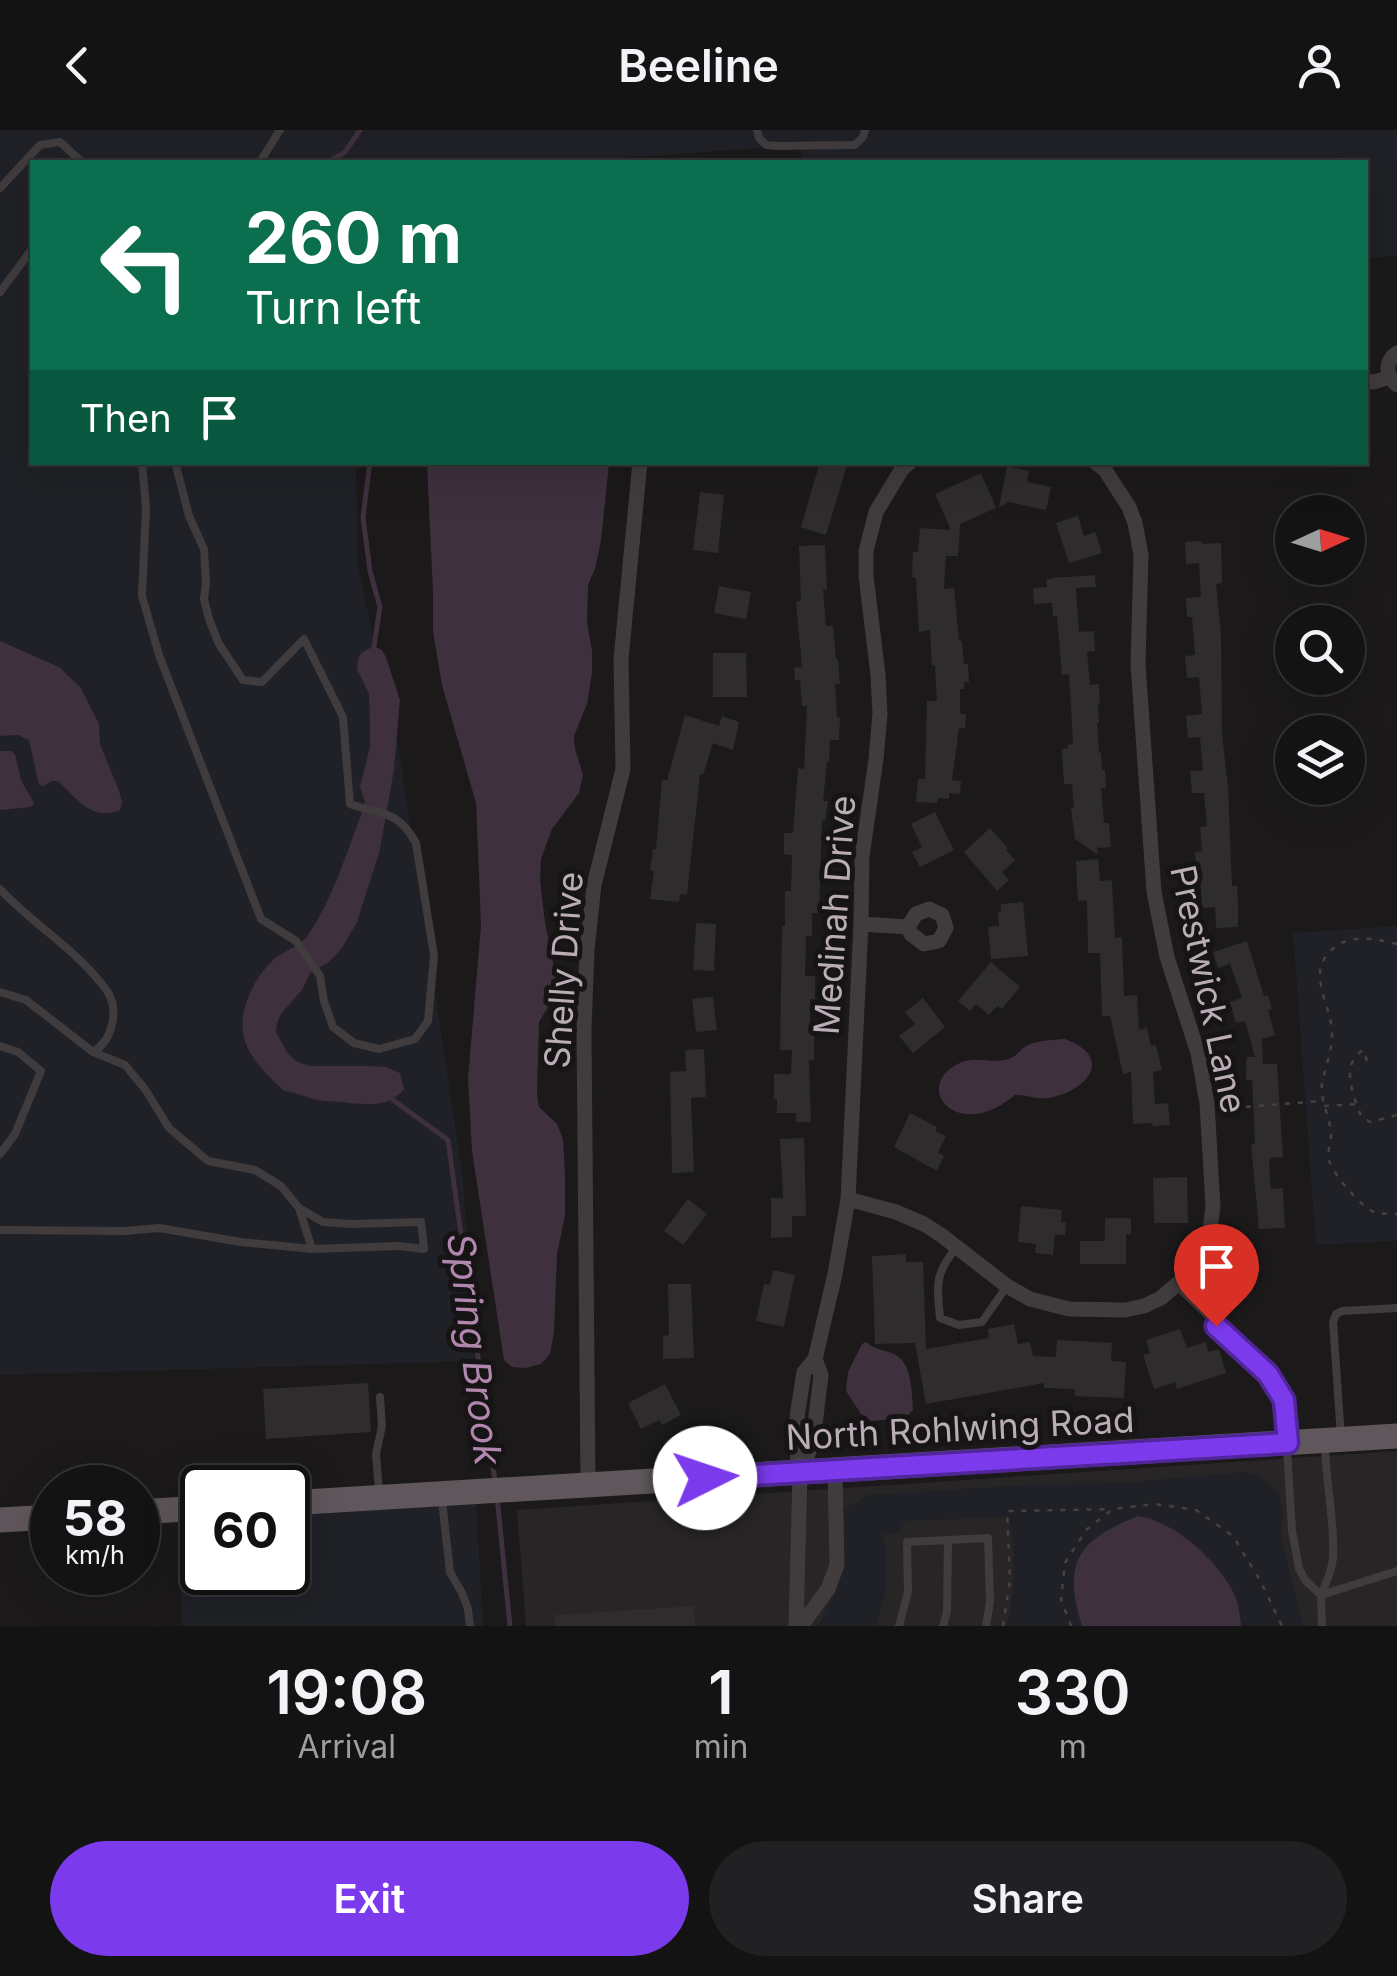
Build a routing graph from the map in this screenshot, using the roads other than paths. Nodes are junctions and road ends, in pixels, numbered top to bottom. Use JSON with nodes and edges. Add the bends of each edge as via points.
{"nodes":[{"id":1,"x":280,"y":130,"type":"edge"},
{"id":2,"x":757,"y":130,"type":"edge"},
{"id":3,"x":865,"y":130,"type":"edge"},
{"id":4,"x":80,"y":160,"type":"edge"},
{"id":5,"x":261,"y":160,"type":"edge"},
{"id":6,"x":0,"y":188,"type":"edge"},
{"id":7,"x":30,"y":252,"type":"edge"},
{"id":8,"x":0,"y":292,"type":"edge"},
{"id":9,"x":1397,"y":353,"type":"edge"},
{"id":10,"x":1368,"y":381,"type":"edge"},
{"id":11,"x":1393,"y":381,"type":"edge"},
{"id":12,"x":142,"y":465,"type":"edge"},
{"id":13,"x":176,"y":465,"type":"edge"},
{"id":14,"x":640,"y":465,"type":"edge"},
{"id":15,"x":907,"y":465,"type":"edge"},
{"id":16,"x":1104,"y":465,"type":"edge"},
{"id":17,"x":0,"y":888,"type":"edge"},
{"id":18,"x":860,"y":924,"type":"junction"},
{"id":19,"x":908,"y":926,"type":"dead end"},
{"id":20,"x":0,"y":992,"type":"edge"},
{"id":21,"x":0,"y":1046,"type":"edge"},
{"id":22,"x":92,"y":1052,"type":"junction"},
{"id":23,"x":0,"y":1154,"type":"edge"},
{"id":24,"x":848,"y":1198,"type":"junction"},
{"id":25,"x":299,"y":1208,"type":"junction"},
{"id":26,"x":0,"y":1230,"type":"edge"},
{"id":27,"x":957,"y":1248,"type":"junction"},
{"id":28,"x":312,"y":1249,"type":"junction"},
{"id":29,"x":1007,"y":1286,"type":"junction"},
{"id":30,"x":1176,"y":1286,"type":"junction"},
{"id":31,"x":1397,"y":1308,"type":"edge"},
{"id":32,"x":380,"y":1397,"type":"dead end"},
{"id":33,"x":1397,"y":1436,"type":"edge"},
{"id":34,"x":1333,"y":1440,"type":"junction"},
{"id":35,"x":1288,"y":1443,"type":"junction"},
{"id":36,"x":835,"y":1471,"type":"junction"},
{"id":37,"x":800,"y":1473,"type":"junction"},
{"id":38,"x":588,"y":1485,"type":"junction"},
{"id":39,"x":441,"y":1494,"type":"junction"},
{"id":40,"x":379,"y":1498,"type":"junction"},
{"id":41,"x":310,"y":1502,"type":"edge"},
{"id":42,"x":30,"y":1518,"type":"edge"},
{"id":43,"x":0,"y":1520,"type":"edge"},
{"id":44,"x":948,"y":1540,"type":"junction"},
{"id":45,"x":1397,"y":1571,"type":"edge"},
{"id":46,"x":1321,"y":1595,"type":"junction"},
{"id":47,"x":470,"y":1626,"type":"edge"},
{"id":48,"x":799,"y":1626,"type":"edge"},
{"id":49,"x":898,"y":1626,"type":"edge"},
{"id":50,"x":943,"y":1626,"type":"edge"},
{"id":51,"x":986,"y":1626,"type":"edge"},
{"id":52,"x":1322,"y":1626,"type":"edge"}],
"edges":[{"from":1,"to":5,"type":"lane"},
{"from":2,"to":3,"type":"lane","via":[[766,145],[776,146],[855,145]]},
{"from":4,"to":6,"type":"lane","via":[[60,142],[40,145]]},
{"from":7,"to":8,"type":"lane"},
{"from":9,"to":11,"type":"street","via":[[1388,367]]},
{"from":10,"to":11,"type":"street"},
{"from":12,"to":13,"type":"lane","via":[[142,596],[262,918],[296,941],[320,976],[333,1026],[379,1049],[415,1039],[428,1021],[434,956],[416,843],[391,815],[350,804],[343,717],[304,639],[256,683],[243,680],[219,644],[204,599],[204,550]]},
{"from":14,"to":38,"type":"street","name":"Shelly Drive","via":[[621,660],[622,769],[594,885],[587,948]]},
{"from":15,"to":18,"type":"street","name":"Medinah Drive","via":[[876,512],[866,551],[880,714]]},
{"from":16,"to":30,"type":"street","name":"Prestwick Lane","via":[[1129,508],[1141,555],[1138,664],[1154,892],[1207,1103],[1213,1219],[1198,1266]]},
{"from":17,"to":22,"type":"lane","via":[[110,994],[114,1022]]},
{"from":18,"to":19,"type":"street"},
{"from":18,"to":24,"type":"street","name":"Medinah Drive"},
{"from":20,"to":22,"type":"lane","via":[[26,1000]]},
{"from":21,"to":23,"type":"lane","via":[[41,1071]]},
{"from":22,"to":25,"type":"lane","via":[[124,1066],[169,1128],[208,1161],[255,1170],[282,1186]]},
{"from":24,"to":27,"type":"street","name":"Prestwick Lane","via":[[924,1224]]},
{"from":24,"to":37,"type":"street","name":"Medinah Drive","via":[[815,1360],[821,1376],[812,1442]]},
{"from":25,"to":28,"type":"lane"},
{"from":25,"to":28,"type":"lane","via":[[324,1222],[421,1222],[424,1249]]},
{"from":26,"to":28,"type":"lane","via":[[159,1228]]},
{"from":27,"to":29,"type":"street","name":"Prestwick Lane"},
{"from":27,"to":29,"type":"lane","via":[[936,1284],[940,1318],[959,1325],[982,1322]]},
{"from":29,"to":30,"type":"street","name":"Prestwick Lane","via":[[1056,1307],[1114,1310],[1144,1306]]},
{"from":30,"to":35,"type":"lane","via":[[1268,1374],[1284,1400]]},
{"from":31,"to":34,"type":"lane","via":[[1336,1314]]},
{"from":32,"to":40,"type":"lane"},
{"from":33,"to":34,"type":"main road","name":"North Rohlwing Road"},
{"from":34,"to":35,"type":"main road","name":"North Rohlwing Road"},
{"from":34,"to":46,"type":"lane","via":[[1326,1480],[1333,1557]]},
{"from":35,"to":36,"type":"main road","name":"North Rohlwing Road"},
{"from":35,"to":46,"type":"lane","via":[[1299,1568]]},
{"from":36,"to":37,"type":"main road","name":"North Rohlwing Road"},
{"from":36,"to":48,"type":"street","via":[[837,1565],[828,1589]]},
{"from":37,"to":38,"type":"main road","name":"North Rohlwing Road"},
{"from":37,"to":48,"type":"street","name":"Medinah Drive"},
{"from":38,"to":39,"type":"main road","name":"North Rohlwing Road"},
{"from":39,"to":40,"type":"main road","name":"North Rohlwing Road"},
{"from":39,"to":47,"type":"lane","via":[[450,1572]]},
{"from":40,"to":41,"type":"main road","name":"North Rohlwing Road"},
{"from":42,"to":43,"type":"main road"},
{"from":44,"to":49,"type":"lane","via":[[907,1542],[908,1592]]},
{"from":44,"to":50,"type":"lane"},
{"from":44,"to":51,"type":"lane","via":[[988,1538]]},
{"from":45,"to":46,"type":"lane"},
{"from":46,"to":52,"type":"lane"}]}
